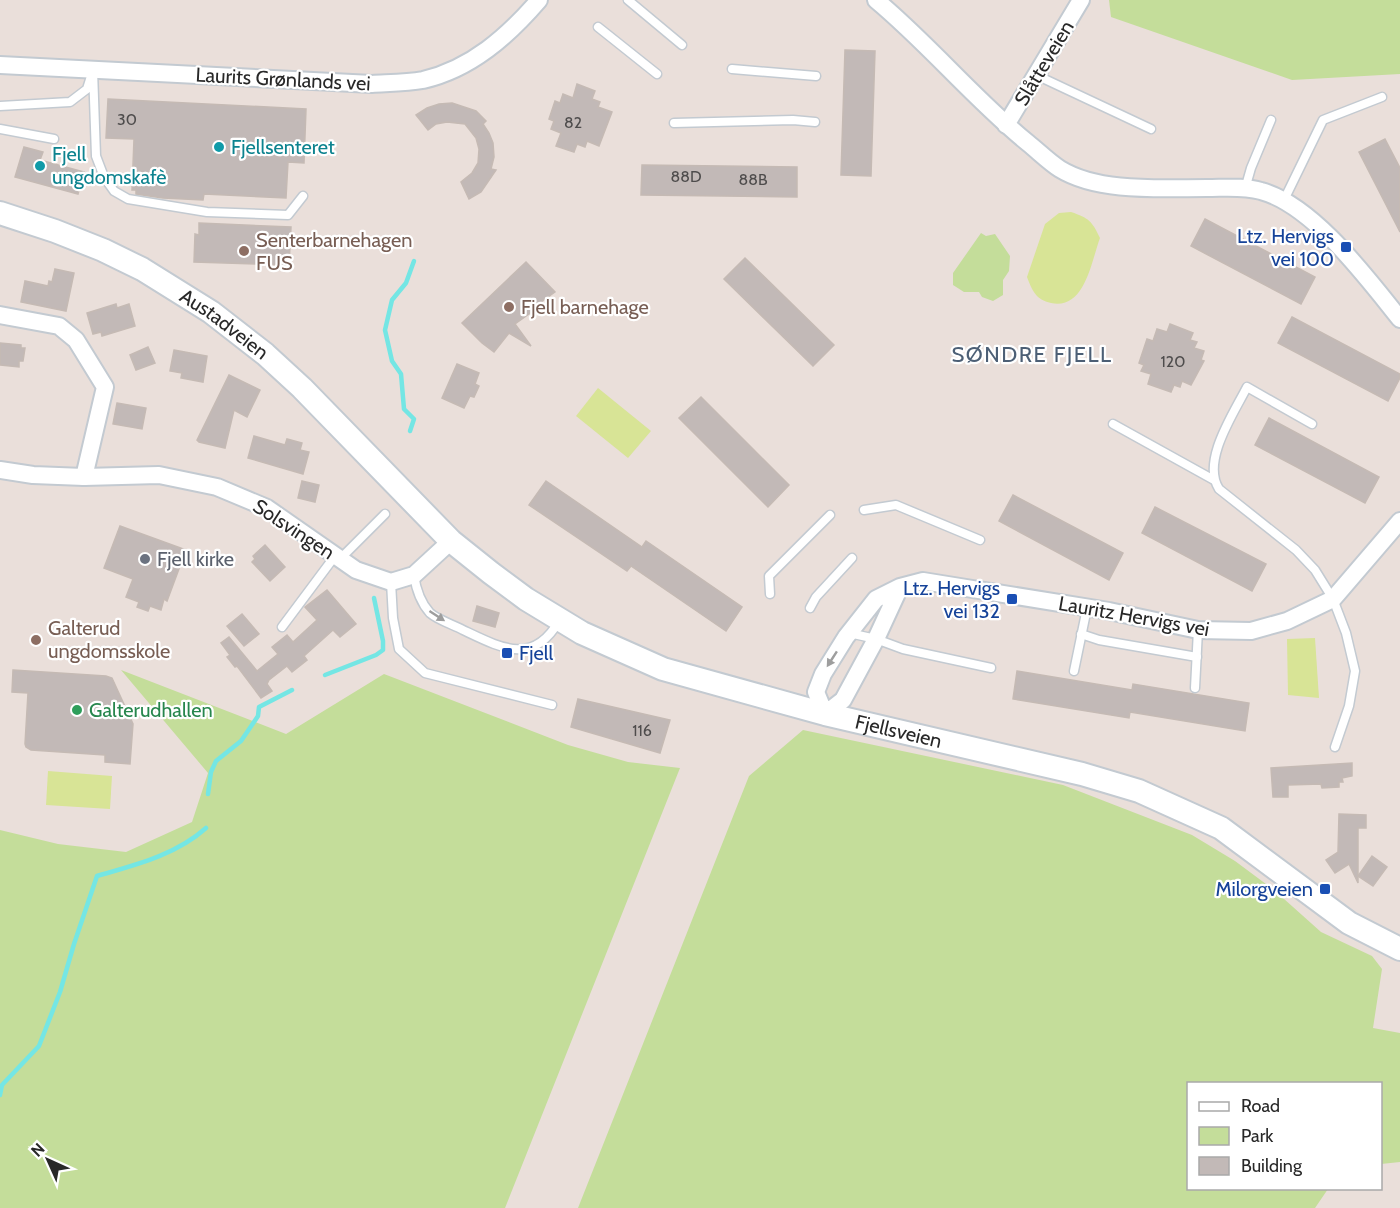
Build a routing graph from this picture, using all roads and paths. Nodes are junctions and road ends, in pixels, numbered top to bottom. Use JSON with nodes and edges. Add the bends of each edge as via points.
{"nodes":[{"id":1,"x":539,"y":0,"type":"edge"},
{"id":2,"x":628,"y":0,"type":"edge"},
{"id":3,"x":876,"y":0,"type":"edge"},
{"id":4,"x":1081,"y":0,"type":"edge"},
{"id":5,"x":598,"y":27,"type":"dead end"},
{"id":6,"x":682,"y":45,"type":"dead end"},
{"id":7,"x":0,"y":65,"type":"edge"},
{"id":8,"x":732,"y":69,"type":"dead end"},
{"id":9,"x":93,"y":70,"type":"junction"},
{"id":10,"x":657,"y":74,"type":"dead end"},
{"id":11,"x":1036,"y":75,"type":"junction"},
{"id":12,"x":816,"y":76,"type":"dead end"},
{"id":13,"x":1382,"y":97,"type":"dead end"},
{"id":14,"x":0,"y":106,"type":"edge"},
{"id":15,"x":1271,"y":120,"type":"dead end"},
{"id":16,"x":815,"y":122,"type":"dead end"},
{"id":17,"x":674,"y":123,"type":"dead end"},
{"id":18,"x":1006,"y":125,"type":"junction"},
{"id":19,"x":0,"y":129,"type":"edge"},
{"id":20,"x":1151,"y":129,"type":"dead end"},
{"id":21,"x":54,"y":139,"type":"dead end"},
{"id":22,"x":1245,"y":189,"type":"junction"},
{"id":23,"x":303,"y":196,"type":"dead end"},
{"id":24,"x":1284,"y":200,"type":"junction"},
{"id":25,"x":0,"y":213,"type":"edge"},
{"id":26,"x":0,"y":315,"type":"edge"},
{"id":27,"x":1400,"y":319,"type":"edge"},
{"id":28,"x":1113,"y":424,"type":"dead end"},
{"id":29,"x":1312,"y":424,"type":"dead end"},
{"id":30,"x":0,"y":470,"type":"edge"},
{"id":31,"x":84,"y":477,"type":"junction"},
{"id":32,"x":1214,"y":480,"type":"junction"},
{"id":33,"x":407,"y":497,"type":"joint"},
{"id":34,"x":864,"y":510,"type":"dead end"},
{"id":35,"x":385,"y":514,"type":"dead end"},
{"id":36,"x":830,"y":515,"type":"dead end"},
{"id":37,"x":1400,"y":521,"type":"edge"},
{"id":38,"x":980,"y":540,"type":"dead end"},
{"id":39,"x":451,"y":541,"type":"junction"},
{"id":40,"x":338,"y":557,"type":"junction"},
{"id":41,"x":852,"y":558,"type":"dead end"},
{"id":42,"x":414,"y":575,"type":"junction"},
{"id":43,"x":391,"y":582,"type":"junction"},
{"id":44,"x":900,"y":587,"type":"junction"},
{"id":45,"x":770,"y":594,"type":"dead end"},
{"id":46,"x":1333,"y":599,"type":"junction"},
{"id":47,"x":810,"y":608,"type":"dead end"},
{"id":48,"x":1087,"y":608,"type":"junction"},
{"id":49,"x":560,"y":620,"type":"junction"},
{"id":50,"x":282,"y":627,"type":"dead end"},
{"id":51,"x":1198,"y":630,"type":"junction"},
{"id":52,"x":849,"y":633,"type":"junction"},
{"id":53,"x":1081,"y":634,"type":"junction"},
{"id":54,"x":876,"y":639,"type":"junction"},
{"id":55,"x":1197,"y":657,"type":"junction"},
{"id":56,"x":991,"y":668,"type":"dead end"},
{"id":57,"x":1074,"y":671,"type":"dead end"},
{"id":58,"x":1195,"y":688,"type":"dead end"},
{"id":59,"x":552,"y":705,"type":"dead end"},
{"id":60,"x":825,"y":714,"type":"junction"},
{"id":61,"x":1335,"y":747,"type":"dead end"},
{"id":62,"x":1400,"y":949,"type":"edge"}],
"edges":[{"from":1,"to":9,"type":"street","name":"Laurits Grønlands vei","via":[[520,22],[479,56],[446,73],[421,80],[372,84]]},
{"from":2,"to":6,"type":"lane"},
{"from":3,"to":18,"type":"street"},
{"from":4,"to":11,"type":"street","name":"Slåtteveien"},
{"from":5,"to":10,"type":"lane"},
{"from":7,"to":9,"type":"street","name":"Laurits Grønlands vei"},
{"from":8,"to":12,"type":"lane"},
{"from":9,"to":14,"type":"lane","via":[[87,88],[70,102]]},
{"from":9,"to":23,"type":"lane","via":[[96,156],[114,191],[128,198],[207,212],[288,215]]},
{"from":11,"to":18,"type":"street","name":"Slåtteveien"},
{"from":11,"to":20,"type":"lane"},
{"from":13,"to":24,"type":"lane","via":[[1323,120]]},
{"from":15,"to":22,"type":"lane"},
{"from":16,"to":17,"type":"lane"},
{"from":18,"to":22,"type":"street","via":[[1060,169],[1095,183]]},
{"from":19,"to":21,"type":"lane"},
{"from":22,"to":24,"type":"street"},
{"from":24,"to":27,"type":"street","via":[[1301,211],[1348,257]]},
{"from":25,"to":33,"type":"main road","name":"Austadveien","via":[[103,250],[211,312],[302,388]]},
{"from":26,"to":31,"type":"street","via":[[58,326],[76,340],[105,387]]},
{"from":28,"to":32,"type":"lane"},
{"from":29,"to":32,"type":"lane","via":[[1247,387],[1215,453]]},
{"from":30,"to":31,"type":"street","name":"Solsvingen"},
{"from":31,"to":40,"type":"street","name":"Solsvingen","via":[[159,475],[217,487],[267,508]]},
{"from":32,"to":46,"type":"lane","via":[[1219,489],[1296,550],[1315,570]]},
{"from":33,"to":39,"type":"main road","name":"Fjellsveien"},
{"from":34,"to":38,"type":"lane","via":[[896,505]]},
{"from":35,"to":40,"type":"lane"},
{"from":36,"to":45,"type":"lane","via":[[769,576]]},
{"from":37,"to":46,"type":"street","name":"Lauritz Hervigs vei"},
{"from":39,"to":42,"type":"street"},
{"from":39,"to":49,"type":"main road","name":"Fjellsveien"},
{"from":40,"to":43,"type":"street","name":"Solsvingen","via":[[356,570]]},
{"from":40,"to":50,"type":"lane"},
{"from":41,"to":47,"type":"lane"},
{"from":42,"to":43,"type":"street"},
{"from":42,"to":49,"type":"lane","one_way":true,"via":[[417,592],[431,614],[508,650],[528,649],[549,638]]},
{"from":43,"to":59,"type":"lane","via":[[399,649],[425,673]]},
{"from":44,"to":48,"type":"street","name":"Lauritz Hervigs vei","via":[[923,581]]},
{"from":44,"to":52,"type":"street","name":"Lauritz Hervigs vei","via":[[876,599]]},
{"from":44,"to":54,"type":"street"},
{"from":46,"to":51,"type":"street","name":"Lauritz Hervigs vei","via":[[1287,621],[1251,631]]},
{"from":46,"to":61,"type":"lane","via":[[1355,671],[1349,706]]},
{"from":48,"to":51,"type":"street","name":"Lauritz Hervigs vei"},
{"from":48,"to":53,"type":"lane"},
{"from":49,"to":60,"type":"main road","name":"Fjellsveien","via":[[663,669]]},
{"from":51,"to":55,"type":"lane"},
{"from":52,"to":54,"type":"lane"},
{"from":52,"to":60,"type":"street","name":"Lauritz Hervigs vei","one_way":true,"via":[[816,692]]},
{"from":53,"to":55,"type":"lane"},
{"from":53,"to":57,"type":"lane"},
{"from":54,"to":56,"type":"lane","via":[[903,650]]},
{"from":54,"to":60,"type":"street","via":[[843,700]]},
{"from":55,"to":58,"type":"lane"},
{"from":60,"to":62,"type":"main road","name":"Fjellsveien","via":[[1139,791],[1221,828],[1342,919]]}]}
